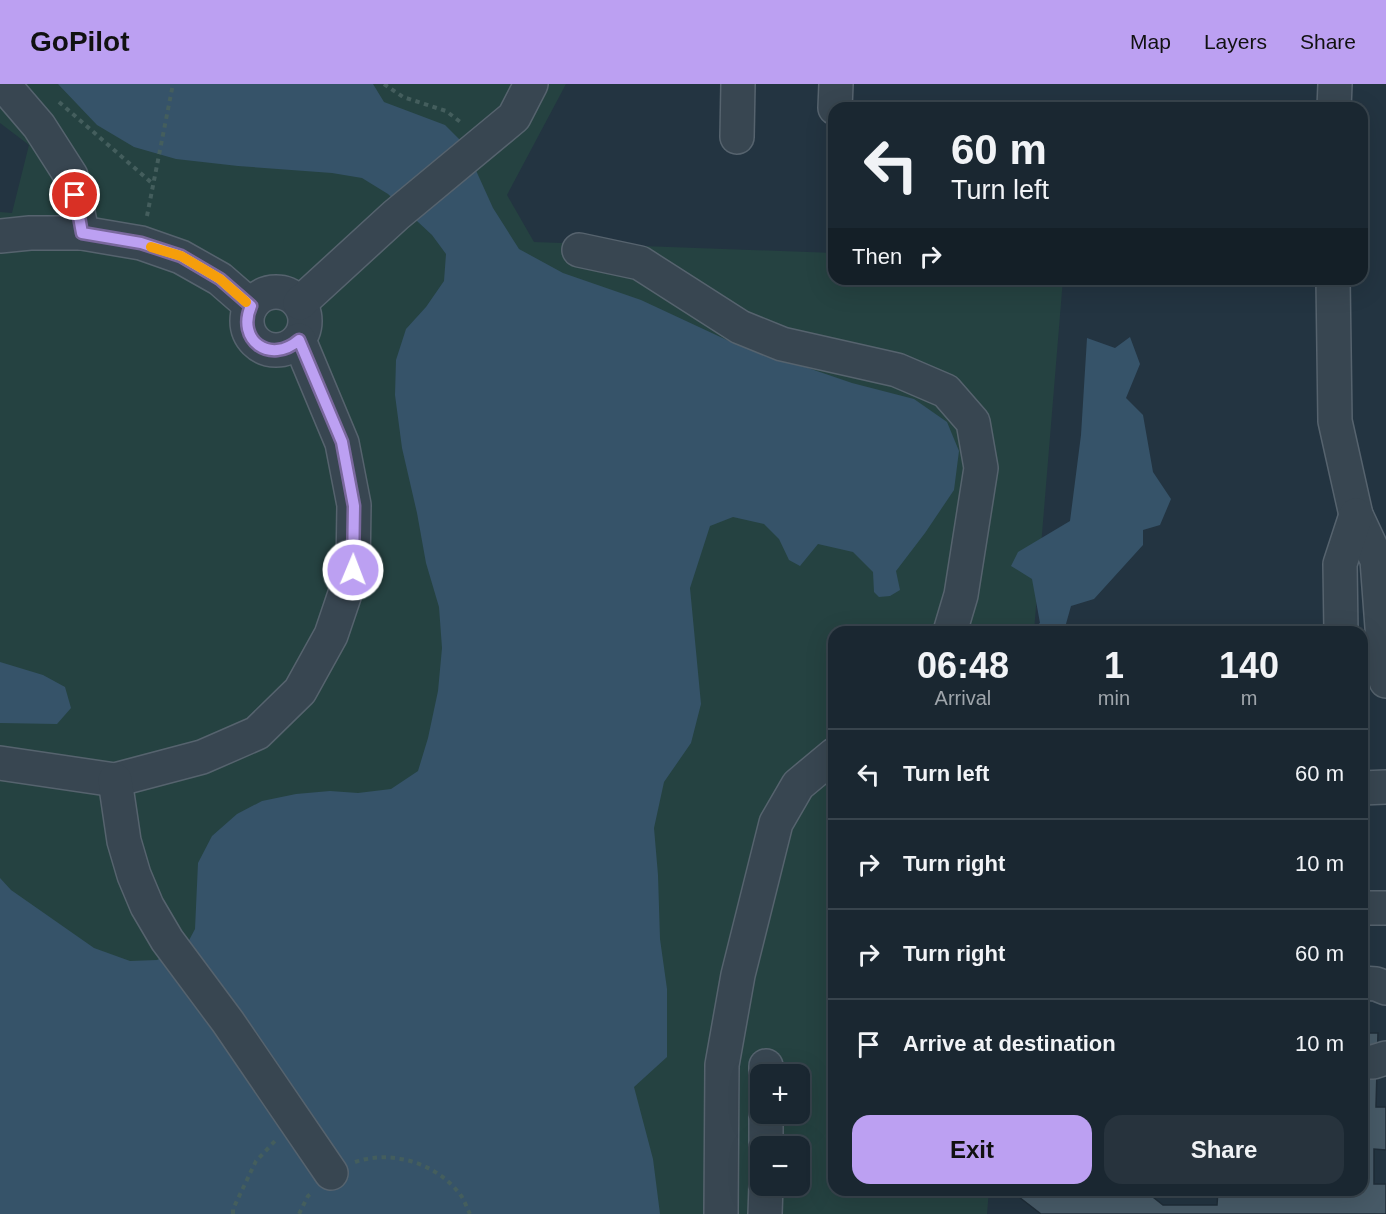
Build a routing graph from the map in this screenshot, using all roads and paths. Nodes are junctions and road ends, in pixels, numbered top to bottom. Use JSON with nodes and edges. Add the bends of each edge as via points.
{"nodes":[{"id":1,"x":3,"y":84,"type":"edge"},
{"id":2,"x":173,"y":84,"type":"edge"},
{"id":3,"x":384,"y":84,"type":"edge"},
{"id":4,"x":531,"y":84,"type":"edge"},
{"id":5,"x":738,"y":84,"type":"edge"},
{"id":6,"x":836,"y":84,"type":"edge"},
{"id":7,"x":1335,"y":84,"type":"edge"},
{"id":8,"x":58,"y":101,"type":"dead end"},
{"id":9,"x":836,"y":102,"type":"edge"},
{"id":10,"x":1334,"y":102,"type":"edge"},
{"id":11,"x":736,"y":137,"type":"dead end"},
{"id":12,"x":480,"y":145,"type":"junction"},
{"id":13,"x":153,"y":184,"type":"junction"},
{"id":14,"x":82,"y":233,"type":"junction"},
{"id":15,"x":0,"y":236,"type":"edge"},
{"id":16,"x":141,"y":243,"type":"junction"},
{"id":17,"x":579,"y":250,"type":"dead end"},
{"id":18,"x":1333,"y":285,"type":"edge"},
{"id":19,"x":300,"y":303,"type":"junction"},
{"id":20,"x":251,"y":306,"type":"junction"},
{"id":21,"x":299,"y":340,"type":"junction"},
{"id":22,"x":1356,"y":515,"type":"junction"},
{"id":23,"x":952,"y":626,"type":"edge"},
{"id":24,"x":1341,"y":626,"type":"edge"},
{"id":25,"x":1368,"y":678,"type":"edge"},
{"id":26,"x":1386,"y":680,"type":"edge"},
{"id":27,"x":828,"y":760,"type":"edge"},
{"id":28,"x":0,"y":763,"type":"edge"},
{"id":29,"x":115,"y":780,"type":"junction"},
{"id":30,"x":1386,"y":787,"type":"edge"},
{"id":31,"x":1368,"y":788,"type":"edge"},
{"id":32,"x":1368,"y":908,"type":"edge"},
{"id":33,"x":1386,"y":908,"type":"edge"},
{"id":34,"x":1368,"y":983,"type":"edge"},
{"id":35,"x":1386,"y":988,"type":"edge"},
{"id":36,"x":1386,"y":1058,"type":"edge"},
{"id":37,"x":1368,"y":1062,"type":"edge"},
{"id":38,"x":295,"y":1122,"type":"junction"},
{"id":39,"x":331,"y":1173,"type":"junction"},
{"id":40,"x":766,"y":1196,"type":"edge"},
{"id":41,"x":233,"y":1214,"type":"edge"},
{"id":42,"x":300,"y":1214,"type":"edge"},
{"id":43,"x":470,"y":1214,"type":"edge"},
{"id":44,"x":721,"y":1214,"type":"edge"},
{"id":45,"x":765,"y":1214,"type":"edge"}],
"edges":[{"from":1,"to":14,"type":"street","via":[[39,126],[71,176]]},
{"from":2,"to":13,"type":"path"},
{"from":3,"to":12,"type":"path","via":[[403,97],[446,111],[466,126]]},
{"from":4,"to":12,"type":"street","via":[[514,117]]},
{"from":5,"to":11,"type":"street"},
{"from":6,"to":9,"type":"street"},
{"from":7,"to":10,"type":"street"},
{"from":8,"to":13,"type":"path"},
{"from":12,"to":19,"type":"street"},
{"from":13,"to":16,"type":"path"},
{"from":14,"to":15,"type":"street"},
{"from":14,"to":16,"type":"street"},
{"from":16,"to":20,"type":"street","via":[[181,256],[220,279]]},
{"from":17,"to":23,"type":"street","via":[[640,263],[740,327],[782,344],[897,370],[946,391],[973,422],[981,468],[961,594]]},
{"from":18,"to":22,"type":"street","via":[[1335,421]]},
{"from":19,"to":20,"type":"street","via":[[275,292],[265,294]]},
{"from":19,"to":21,"type":"street","via":[[306,322]]},
{"from":20,"to":21,"type":"street","via":[[247,315],[249,333],[262,347],[282,350]]},
{"from":21,"to":29,"type":"street","via":[[342,442],[354,506],[353,570],[331,635],[300,691],[257,733],[202,757]]},
{"from":22,"to":24,"type":"street","via":[[1340,564]]},
{"from":22,"to":26,"type":"street","via":[[1377,560]]},
{"from":25,"to":26,"type":"street"},
{"from":27,"to":44,"type":"street","via":[[798,785],[776,823],[738,975],[722,1065]]},
{"from":28,"to":29,"type":"street"},
{"from":29,"to":38,"type":"street","via":[[124,842],[147,906]]},
{"from":30,"to":31,"type":"street"},
{"from":32,"to":33,"type":"street"},
{"from":34,"to":35,"type":"street"},
{"from":36,"to":37,"type":"street"},
{"from":38,"to":39,"type":"street"},
{"from":38,"to":41,"type":"path","via":[[256,1161]]},
{"from":39,"to":42,"type":"path","via":[[308,1196]]},
{"from":39,"to":43,"type":"path","via":[[367,1159],[387,1157],[416,1162],[442,1176],[462,1197]]},
{"from":40,"to":45,"type":"street"}]}
